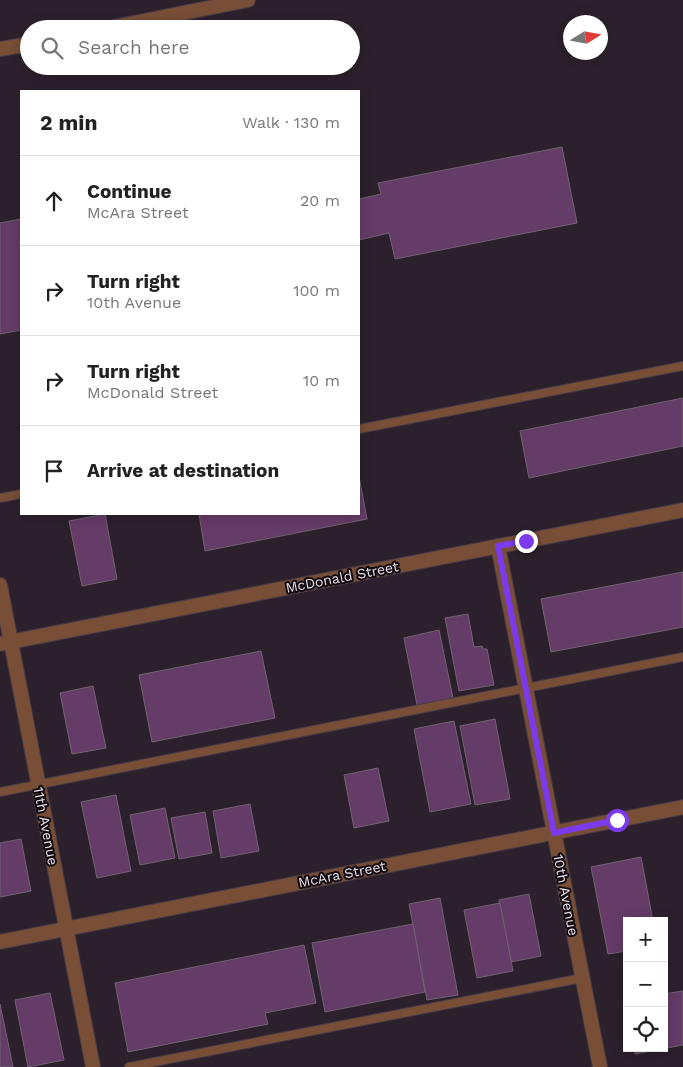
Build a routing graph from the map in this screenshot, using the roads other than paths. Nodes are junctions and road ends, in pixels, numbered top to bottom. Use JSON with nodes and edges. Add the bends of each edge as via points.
{"nodes":[{"id":1,"x":248,"y":0,"type":"edge"},
{"id":2,"x":149,"y":20,"type":"edge"},
{"id":3,"x":20,"y":46,"type":"edge"},
{"id":4,"x":0,"y":50,"type":"edge"},
{"id":5,"x":683,"y":366,"type":"edge"},
{"id":6,"x":360,"y":429,"type":"edge"},
{"id":7,"x":20,"y":494,"type":"edge"},
{"id":8,"x":0,"y":498,"type":"edge"},
{"id":9,"x":683,"y":510,"type":"edge"},
{"id":10,"x":498,"y":546,"type":"junction"},
{"id":11,"x":0,"y":585,"type":"edge"},
{"id":12,"x":6,"y":643,"type":"edge"},
{"id":13,"x":683,"y":657,"type":"edge"},
{"id":14,"x":524,"y":688,"type":"junction"},
{"id":15,"x":38,"y":785,"type":"junction"},
{"id":16,"x":0,"y":792,"type":"edge"},
{"id":17,"x":683,"y":807,"type":"edge"},
{"id":18,"x":554,"y":833,"type":"junction"},
{"id":19,"x":66,"y":929,"type":"junction"},
{"id":20,"x":0,"y":942,"type":"edge"},
{"id":21,"x":582,"y":978,"type":"junction"},
{"id":22,"x":93,"y":1067,"type":"edge"},
{"id":23,"x":129,"y":1067,"type":"edge"},
{"id":24,"x":600,"y":1067,"type":"edge"}],
"edges":[{"from":1,"to":2,"type":"street"},
{"from":3,"to":4,"type":"street"},
{"from":5,"to":6,"type":"lane"},
{"from":7,"to":8,"type":"lane"},
{"from":9,"to":10,"type":"street","name":"McDonald Street"},
{"from":10,"to":12,"type":"street","name":"McDonald Street"},
{"from":10,"to":14,"type":"street","name":"10th Avenue"},
{"from":11,"to":12,"type":"street","name":"11th Avenue"},
{"from":12,"to":15,"type":"street","name":"11th Avenue"},
{"from":13,"to":14,"type":"lane"},
{"from":14,"to":15,"type":"lane"},
{"from":14,"to":18,"type":"street","name":"10th Avenue"},
{"from":15,"to":16,"type":"lane"},
{"from":15,"to":19,"type":"street","name":"11th Avenue"},
{"from":17,"to":18,"type":"street","name":"McAra Street"},
{"from":18,"to":19,"type":"street","name":"McAra Street"},
{"from":18,"to":21,"type":"street","name":"10th Avenue"},
{"from":19,"to":20,"type":"street","name":"McAra Street"},
{"from":19,"to":22,"type":"street","name":"11th Avenue"},
{"from":21,"to":23,"type":"lane"},
{"from":21,"to":24,"type":"street","name":"10th Avenue"}]}
